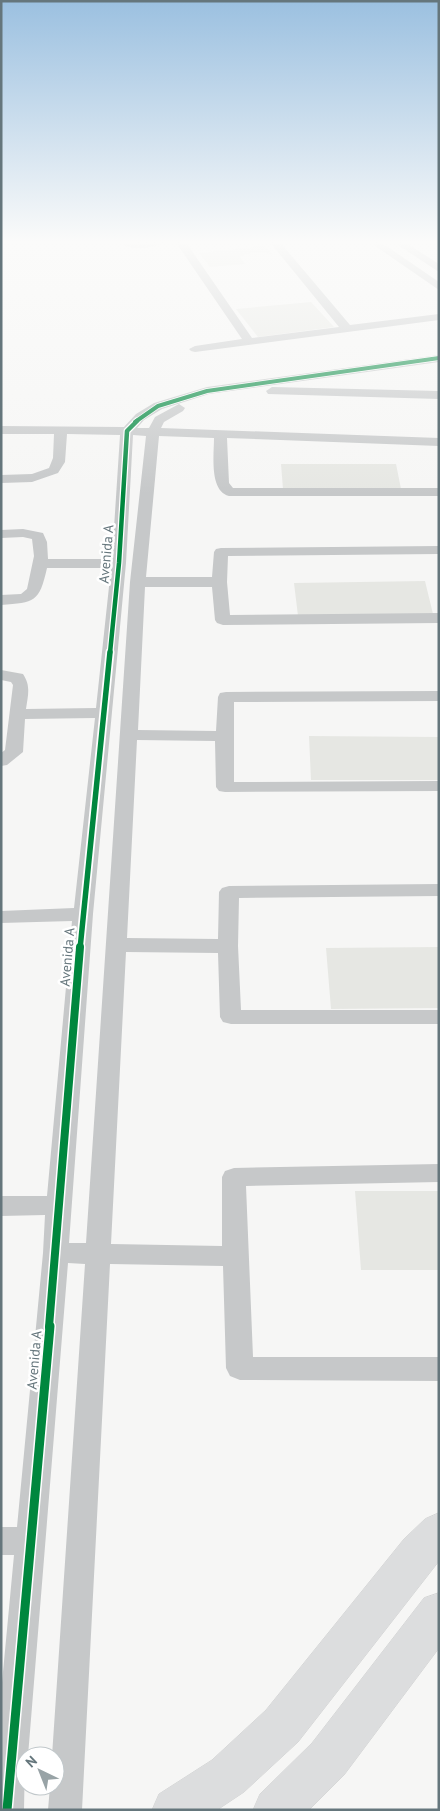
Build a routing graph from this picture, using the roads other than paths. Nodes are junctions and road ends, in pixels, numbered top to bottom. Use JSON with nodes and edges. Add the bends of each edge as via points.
{"nodes":[{"id":1,"x":239,"y":326,"type":"edge"},
{"id":2,"x":345,"y":326,"type":"edge"},
{"id":3,"x":374,"y":326,"type":"edge"},
{"id":4,"x":348,"y":329,"type":"junction"},
{"id":5,"x":250,"y":342,"type":"junction"},
{"id":6,"x":195,"y":348,"type":"dead end"},
{"id":7,"x":439,"y":358,"type":"edge"},
{"id":8,"x":439,"y":367,"type":"edge"},
{"id":9,"x":268,"y":391,"type":"junction"},
{"id":10,"x":439,"y":395,"type":"edge"},
{"id":11,"x":1,"y":430,"type":"edge"},
{"id":12,"x":61,"y":430,"type":"junction"},
{"id":13,"x":127,"y":431,"type":"junction"},
{"id":14,"x":153,"y":432,"type":"junction"},
{"id":15,"x":220,"y":435,"type":"junction"},
{"id":16,"x":439,"y":442,"type":"edge"},
{"id":17,"x":1,"y":479,"type":"edge"},
{"id":18,"x":439,"y":492,"type":"edge"},
{"id":19,"x":1,"y":534,"type":"edge"},
{"id":20,"x":439,"y":550,"type":"edge"},
{"id":21,"x":119,"y":563,"type":"junction"},
{"id":22,"x":40,"y":564,"type":"junction"},
{"id":23,"x":138,"y":582,"type":"junction"},
{"id":24,"x":219,"y":582,"type":"junction"},
{"id":25,"x":1,"y":600,"type":"edge"},
{"id":26,"x":439,"y":618,"type":"edge"},
{"id":27,"x":1,"y":675,"type":"edge"},
{"id":28,"x":439,"y":696,"type":"edge"},
{"id":29,"x":17,"y":714,"type":"junction"},
{"id":30,"x":102,"y":718,"type":"junction"},
{"id":31,"x":129,"y":729,"type":"junction"},
{"id":32,"x":224,"y":736,"type":"junction"},
{"id":33,"x":1,"y":762,"type":"edge"},
{"id":34,"x":439,"y":786,"type":"edge"},
{"id":35,"x":439,"y":890,"type":"edge"},
{"id":36,"x":83,"y":914,"type":"junction"},
{"id":37,"x":1,"y":917,"type":"edge"},
{"id":38,"x":117,"y":945,"type":"junction"},
{"id":39,"x":228,"y":946,"type":"junction"},
{"id":40,"x":439,"y":1017,"type":"edge"},
{"id":41,"x":439,"y":1173,"type":"edge"},
{"id":42,"x":58,"y":1205,"type":"junction"},
{"id":43,"x":1,"y":1206,"type":"edge"},
{"id":44,"x":56,"y":1253,"type":"junction"},
{"id":45,"x":98,"y":1253,"type":"junction"},
{"id":46,"x":235,"y":1256,"type":"junction"},
{"id":47,"x":439,"y":1369,"type":"edge"},
{"id":48,"x":439,"y":1532,"type":"edge"},
{"id":49,"x":1,"y":1541,"type":"edge"},
{"id":50,"x":30,"y":1541,"type":"junction"},
{"id":51,"x":439,"y":1613,"type":"edge"},
{"id":52,"x":7,"y":1810,"type":"edge"},
{"id":53,"x":65,"y":1810,"type":"edge"},
{"id":54,"x":176,"y":1810,"type":"edge"},
{"id":55,"x":276,"y":1810,"type":"edge"}],
"edges":[{"from":1,"to":5,"type":"street"},
{"from":2,"to":4,"type":"street"},
{"from":3,"to":4,"type":"street"},
{"from":4,"to":5,"type":"street"},
{"from":5,"to":6,"type":"street"},
{"from":7,"to":13,"type":"street","via":[[207,391],[158,406],[140,417]]},
{"from":8,"to":9,"type":"street"},
{"from":9,"to":10,"type":"street"},
{"from":9,"to":14,"type":"street","via":[[212,399],[174,410],[158,420]]},
{"from":11,"to":12,"type":"street"},
{"from":12,"to":13,"type":"street"},
{"from":12,"to":17,"type":"street","via":[[57,466],[50,474]]},
{"from":13,"to":14,"type":"street"},
{"from":13,"to":21,"type":"street","name":"Avenida A"},
{"from":14,"to":15,"type":"street"},
{"from":14,"to":23,"type":"street"},
{"from":15,"to":16,"type":"street"},
{"from":15,"to":18,"type":"street","via":[[222,483],[229,492]]},
{"from":19,"to":22,"type":"street","via":[[38,536]]},
{"from":20,"to":24,"type":"street","via":[[221,552]]},
{"from":21,"to":22,"type":"street"},
{"from":21,"to":30,"type":"street","name":"Avenida A"},
{"from":22,"to":25,"type":"street","via":[[34,590],[25,598]]},
{"from":23,"to":24,"type":"street"},
{"from":23,"to":31,"type":"street"},
{"from":24,"to":26,"type":"street","via":[[223,620]]},
{"from":27,"to":29,"type":"street","via":[[17,678],[22,685]]},
{"from":28,"to":32,"type":"street","via":[[226,697]]},
{"from":29,"to":30,"type":"street"},
{"from":29,"to":33,"type":"street","via":[[14,752]]},
{"from":30,"to":31,"type":"street"},
{"from":30,"to":36,"type":"street","name":"Avenida A"},
{"from":31,"to":32,"type":"street"},
{"from":31,"to":38,"type":"street"},
{"from":32,"to":34,"type":"street","via":[[225,787]]},
{"from":35,"to":39,"type":"street","via":[[229,892]]},
{"from":36,"to":37,"type":"street"},
{"from":36,"to":42,"type":"street","name":"Avenida A"},
{"from":38,"to":39,"type":"street"},
{"from":38,"to":45,"type":"street"},
{"from":39,"to":40,"type":"street","via":[[231,1017]]},
{"from":41,"to":46,"type":"street","via":[[234,1177]]},
{"from":42,"to":43,"type":"street"},
{"from":42,"to":44,"type":"street","name":"Avenida A"},
{"from":44,"to":45,"type":"street"},
{"from":44,"to":50,"type":"street","name":"Avenida A"},
{"from":45,"to":46,"type":"street"},
{"from":45,"to":53,"type":"street"},
{"from":46,"to":47,"type":"street","via":[[240,1368]]},
{"from":48,"to":54,"type":"street","via":[[282,1726],[228,1776]]},
{"from":49,"to":50,"type":"street"},
{"from":50,"to":52,"type":"street","name":"Avenida A"},
{"from":51,"to":55,"type":"street","via":[[328,1759]]}]}
